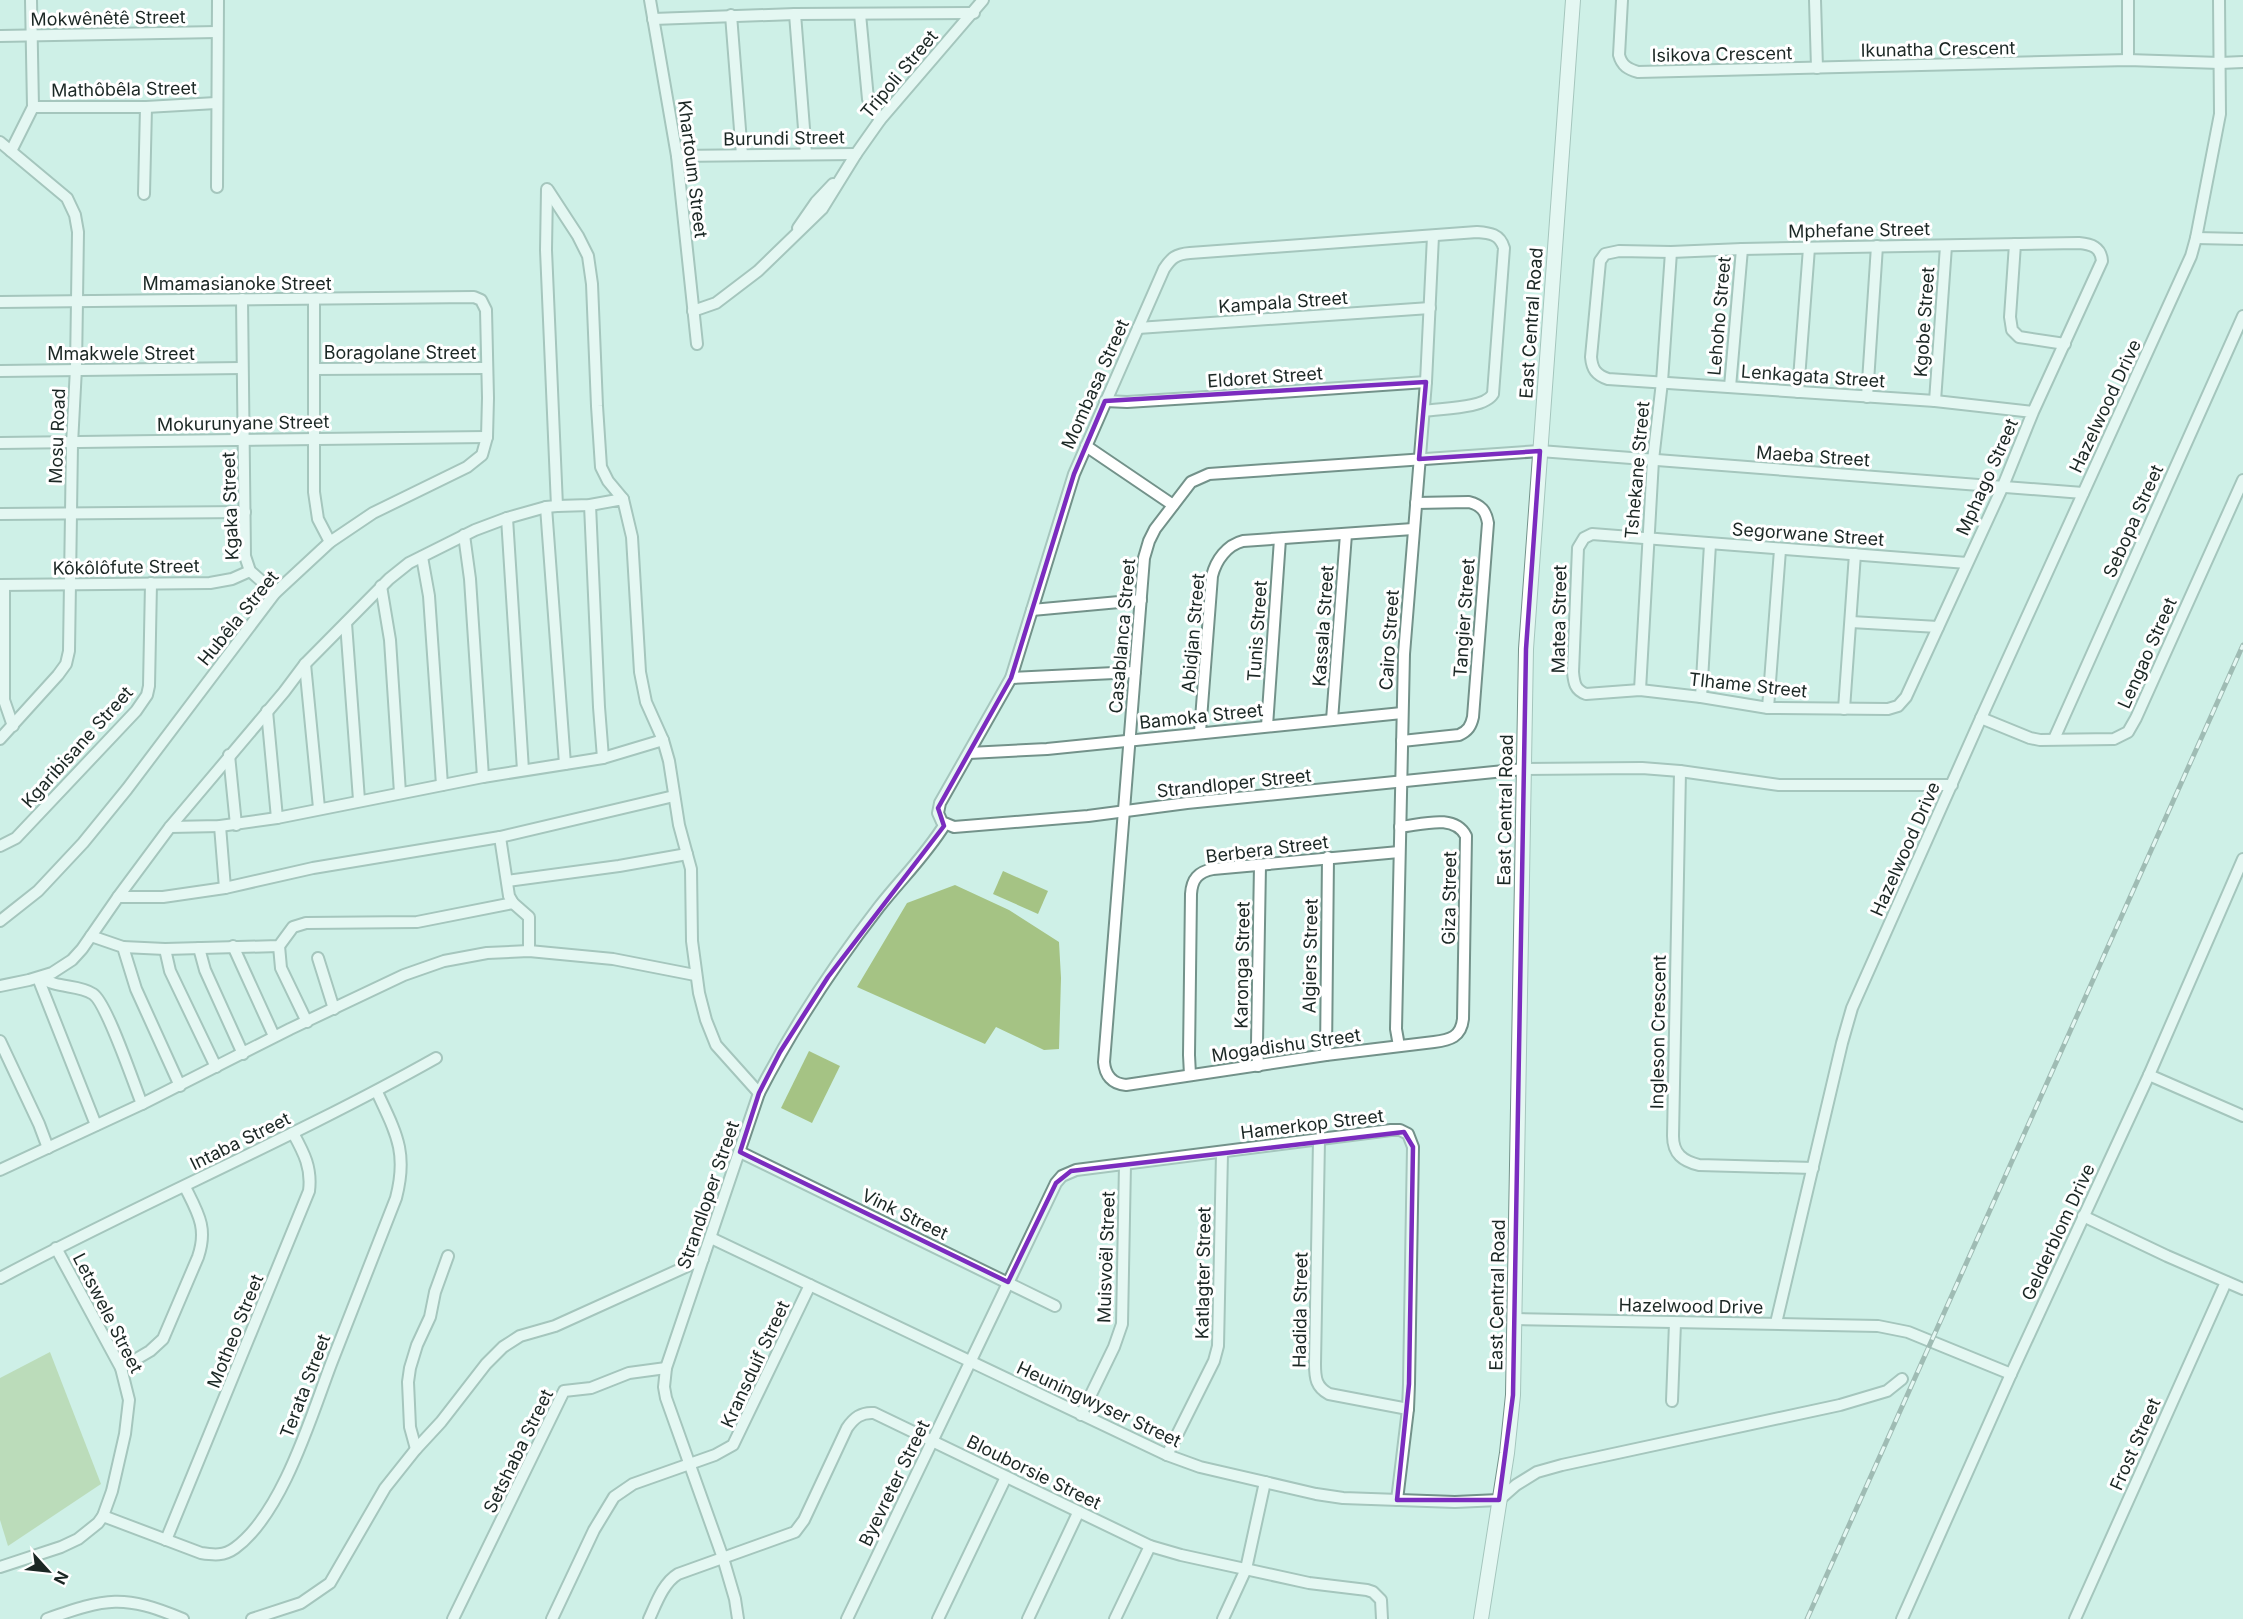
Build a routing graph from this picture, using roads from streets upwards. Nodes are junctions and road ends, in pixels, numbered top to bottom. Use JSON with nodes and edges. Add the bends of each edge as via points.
{"nodes":[{"id":1,"x":31,"y":0,"type":"edge"},
{"id":2,"x":218,"y":0,"type":"edge"},
{"id":3,"x":650,"y":0,"type":"edge"},
{"id":4,"x":983,"y":0,"type":"edge"},
{"id":5,"x":1573,"y":0,"type":"edge"},
{"id":6,"x":1622,"y":0,"type":"edge"},
{"id":7,"x":1815,"y":0,"type":"edge"},
{"id":8,"x":2128,"y":0,"type":"edge"},
{"id":9,"x":2219,"y":0,"type":"edge"},
{"id":10,"x":974,"y":13,"type":"junction"},
{"id":11,"x":795,"y":14,"type":"junction"},
{"id":12,"x":860,"y":14,"type":"junction"},
{"id":13,"x":731,"y":15,"type":"junction"},
{"id":14,"x":653,"y":19,"type":"junction"},
{"id":15,"x":217,"y":32,"type":"junction"},
{"id":16,"x":0,"y":36,"type":"edge"},
{"id":17,"x":31,"y":36,"type":"junction"},
{"id":18,"x":2128,"y":60,"type":"junction"},
{"id":19,"x":2243,"y":62,"type":"edge"},
{"id":20,"x":2220,"y":63,"type":"junction"},
{"id":21,"x":1817,"y":68,"type":"junction"},
{"id":22,"x":216,"y":103,"type":"junction"},
{"id":23,"x":33,"y":107,"type":"junction"},
{"id":24,"x":146,"y":107,"type":"junction"},
{"id":25,"x":880,"y":120,"type":"junction"},
{"id":26,"x":0,"y":142,"type":"edge"},
{"id":27,"x":11,"y":151,"type":"junction"},
{"id":28,"x":806,"y":154,"type":"junction"},
{"id":29,"x":855,"y":154,"type":"junction"},
{"id":30,"x":742,"y":155,"type":"junction"},
{"id":31,"x":677,"y":156,"type":"junction"},
{"id":32,"x":217,"y":187,"type":"dead end"},
{"id":33,"x":144,"y":194,"type":"dead end"},
{"id":34,"x":1433,"y":236,"type":"junction"},
{"id":35,"x":2196,"y":238,"type":"junction"},
{"id":36,"x":2243,"y":239,"type":"edge"},
{"id":37,"x":2015,"y":244,"type":"junction"},
{"id":38,"x":1877,"y":246,"type":"junction"},
{"id":39,"x":1947,"y":246,"type":"junction"},
{"id":40,"x":1809,"y":248,"type":"junction"},
{"id":41,"x":1742,"y":249,"type":"junction"},
{"id":42,"x":1671,"y":252,"type":"junction"},
{"id":43,"x":2098,"y":270,"type":"joint"},
{"id":44,"x":474,"y":297,"type":"joint"},
{"id":45,"x":314,"y":298,"type":"junction"},
{"id":46,"x":242,"y":299,"type":"junction"},
{"id":47,"x":77,"y":300,"type":"junction"},
{"id":48,"x":0,"y":302,"type":"edge"},
{"id":49,"x":1430,"y":308,"type":"junction"},
{"id":50,"x":693,"y":311,"type":"junction"},
{"id":51,"x":2243,"y":316,"type":"edge"},
{"id":52,"x":1138,"y":328,"type":"junction"},
{"id":53,"x":697,"y":344,"type":"dead end"},
{"id":54,"x":2065,"y":344,"type":"junction"},
{"id":55,"x":76,"y":368,"type":"junction"},
{"id":56,"x":242,"y":368,"type":"junction"},
{"id":57,"x":486,"y":368,"type":"junction"},
{"id":58,"x":314,"y":369,"type":"junction"},
{"id":59,"x":1593,"y":369,"type":"joint"},
{"id":60,"x":0,"y":370,"type":"edge"},
{"id":61,"x":1426,"y":382,"type":"junction"},
{"id":62,"x":1662,"y":382,"type":"junction"},
{"id":63,"x":1730,"y":387,"type":"junction"},
{"id":64,"x":1798,"y":392,"type":"junction"},
{"id":65,"x":1867,"y":397,"type":"junction"},
{"id":66,"x":1105,"y":401,"type":"junction"},
{"id":67,"x":1935,"y":401,"type":"junction"},
{"id":68,"x":1424,"y":411,"type":"junction"},
{"id":69,"x":2033,"y":412,"type":"junction"},
{"id":70,"x":487,"y":437,"type":"junction"},
{"id":71,"x":315,"y":438,"type":"junction"},
{"id":72,"x":245,"y":440,"type":"junction"},
{"id":73,"x":0,"y":443,"type":"edge"},
{"id":74,"x":72,"y":444,"type":"junction"},
{"id":75,"x":1086,"y":446,"type":"junction"},
{"id":76,"x":1540,"y":451,"type":"junction"},
{"id":77,"x":1419,"y":459,"type":"junction"},
{"id":78,"x":1653,"y":460,"type":"junction"},
{"id":79,"x":2243,"y":480,"type":"edge"},
{"id":80,"x":2003,"y":486,"type":"junction"},
{"id":81,"x":2083,"y":493,"type":"junction"},
{"id":82,"x":623,"y":499,"type":"junction"},
{"id":83,"x":1416,"y":503,"type":"junction"},
{"id":84,"x":590,"y":505,"type":"junction"},
{"id":85,"x":1173,"y":505,"type":"junction"},
{"id":86,"x":552,"y":507,"type":"junction"},
{"id":87,"x":244,"y":512,"type":"junction"},
{"id":88,"x":0,"y":514,"type":"edge"},
{"id":89,"x":71,"y":514,"type":"junction"},
{"id":90,"x":507,"y":518,"type":"junction"},
{"id":91,"x":1413,"y":529,"type":"junction"},
{"id":92,"x":1346,"y":534,"type":"junction"},
{"id":93,"x":464,"y":535,"type":"junction"},
{"id":94,"x":1648,"y":537,"type":"junction"},
{"id":95,"x":1280,"y":539,"type":"junction"},
{"id":96,"x":330,"y":542,"type":"junction"},
{"id":97,"x":1710,"y":544,"type":"junction"},
{"id":98,"x":1780,"y":550,"type":"junction"},
{"id":99,"x":1855,"y":554,"type":"junction"},
{"id":100,"x":422,"y":556,"type":"junction"},
{"id":101,"x":1967,"y":563,"type":"junction"},
{"id":102,"x":250,"y":571,"type":"junction"},
{"id":103,"x":151,"y":583,"type":"junction"},
{"id":104,"x":71,"y":584,"type":"junction"},
{"id":105,"x":2,"y":585,"type":"edge"},
{"id":106,"x":381,"y":586,"type":"junction"},
{"id":107,"x":275,"y":593,"type":"junction"},
{"id":108,"x":1141,"y":600,"type":"junction"},
{"id":109,"x":1032,"y":610,"type":"junction"},
{"id":110,"x":1851,"y":622,"type":"junction"},
{"id":111,"x":346,"y":623,"type":"junction"},
{"id":112,"x":1938,"y":627,"type":"junction"},
{"id":113,"x":305,"y":664,"type":"junction"},
{"id":114,"x":1135,"y":672,"type":"junction"},
{"id":115,"x":1011,"y":678,"type":"junction"},
{"id":116,"x":1640,"y":690,"type":"junction"},
{"id":117,"x":1582,"y":693,"type":"joint"},
{"id":118,"x":1701,"y":697,"type":"junction"},
{"id":119,"x":1906,"y":697,"type":"joint"},
{"id":120,"x":1768,"y":708,"type":"junction"},
{"id":121,"x":1844,"y":709,"type":"junction"},
{"id":122,"x":267,"y":711,"type":"junction"},
{"id":123,"x":1402,"y":713,"type":"junction"},
{"id":124,"x":1981,"y":717,"type":"junction"},
{"id":125,"x":1332,"y":720,"type":"junction"},
{"id":126,"x":13,"y":726,"type":"junction"},
{"id":127,"x":1267,"y":726,"type":"junction"},
{"id":128,"x":1200,"y":732,"type":"junction"},
{"id":129,"x":0,"y":739,"type":"edge"},
{"id":130,"x":2054,"y":739,"type":"junction"},
{"id":131,"x":663,"y":740,"type":"junction"},
{"id":132,"x":1130,"y":740,"type":"junction"},
{"id":133,"x":1401,"y":741,"type":"junction"},
{"id":134,"x":969,"y":753,"type":"junction"},
{"id":135,"x":229,"y":754,"type":"junction"},
{"id":136,"x":603,"y":758,"type":"junction"},
{"id":137,"x":565,"y":764,"type":"junction"},
{"id":138,"x":1524,"y":769,"type":"junction"},
{"id":139,"x":523,"y":770,"type":"junction"},
{"id":140,"x":1680,"y":771,"type":"junction"},
{"id":141,"x":483,"y":777,"type":"junction"},
{"id":142,"x":1401,"y":783,"type":"junction"},
{"id":143,"x":442,"y":785,"type":"junction"},
{"id":144,"x":1952,"y":785,"type":"junction"},
{"id":145,"x":400,"y":792,"type":"junction"},
{"id":146,"x":674,"y":796,"type":"junction"},
{"id":147,"x":359,"y":800,"type":"junction"},
{"id":148,"x":319,"y":808,"type":"junction"},
{"id":149,"x":1124,"y":811,"type":"junction"},
{"id":150,"x":277,"y":818,"type":"junction"},
{"id":151,"x":236,"y":825,"type":"junction"},
{"id":152,"x":946,"y":825,"type":"junction"},
{"id":153,"x":220,"y":826,"type":"junction"},
{"id":154,"x":170,"y":827,"type":"junction"},
{"id":155,"x":1400,"y":827,"type":"junction"},
{"id":156,"x":500,"y":837,"type":"junction"},
{"id":157,"x":0,"y":846,"type":"edge"},
{"id":158,"x":1399,"y":852,"type":"junction"},
{"id":159,"x":687,"y":854,"type":"junction"},
{"id":160,"x":1329,"y":857,"type":"junction"},
{"id":161,"x":2243,"y":859,"type":"edge"},
{"id":162,"x":1260,"y":865,"type":"junction"},
{"id":163,"x":507,"y":881,"type":"junction"},
{"id":164,"x":225,"y":888,"type":"junction"},
{"id":165,"x":118,"y":897,"type":"junction"},
{"id":166,"x":513,"y":903,"type":"junction"},
{"id":167,"x":0,"y":921,"type":"edge"},
{"id":168,"x":91,"y":936,"type":"junction"},
{"id":169,"x":233,"y":946,"type":"junction"},
{"id":170,"x":279,"y":946,"type":"junction"},
{"id":171,"x":123,"y":947,"type":"junction"},
{"id":172,"x":199,"y":948,"type":"junction"},
{"id":173,"x":165,"y":949,"type":"junction"},
{"id":174,"x":530,"y":951,"type":"junction"},
{"id":175,"x":318,"y":958,"type":"dead end"},
{"id":176,"x":695,"y":975,"type":"junction"},
{"id":177,"x":39,"y":977,"type":"junction"},
{"id":178,"x":0,"y":986,"type":"edge"},
{"id":179,"x":334,"y":1009,"type":"junction"},
{"id":180,"x":307,"y":1022,"type":"junction"},
{"id":181,"x":1460,"y":1031,"type":"joint"},
{"id":182,"x":274,"y":1036,"type":"junction"},
{"id":183,"x":0,"y":1041,"type":"edge"},
{"id":184,"x":1399,"y":1046,"type":"junction"},
{"id":185,"x":243,"y":1053,"type":"junction"},
{"id":186,"x":1326,"y":1055,"type":"junction"},
{"id":187,"x":436,"y":1058,"type":"dead end"},
{"id":188,"x":1258,"y":1066,"type":"junction"},
{"id":189,"x":216,"y":1067,"type":"junction"},
{"id":190,"x":1191,"y":1075,"type":"junction"},
{"id":191,"x":2149,"y":1075,"type":"junction"},
{"id":192,"x":1114,"y":1082,"type":"joint"},
{"id":193,"x":180,"y":1086,"type":"junction"},
{"id":194,"x":377,"y":1092,"type":"junction"},
{"id":195,"x":759,"y":1093,"type":"junction"},
{"id":196,"x":142,"y":1104,"type":"junction"},
{"id":197,"x":2243,"y":1116,"type":"edge"},
{"id":198,"x":96,"y":1125,"type":"junction"},
{"id":199,"x":293,"y":1133,"type":"junction"},
{"id":200,"x":1318,"y":1140,"type":"junction"},
{"id":201,"x":48,"y":1148,"type":"junction"},
{"id":202,"x":740,"y":1152,"type":"junction"},
{"id":203,"x":1222,"y":1153,"type":"junction"},
{"id":204,"x":1125,"y":1164,"type":"junction"},
{"id":205,"x":1813,"y":1168,"type":"junction"},
{"id":206,"x":0,"y":1170,"type":"edge"},
{"id":207,"x":185,"y":1186,"type":"junction"},
{"id":208,"x":2083,"y":1216,"type":"junction"},
{"id":209,"x":711,"y":1238,"type":"junction"},
{"id":210,"x":56,"y":1248,"type":"junction"},
{"id":211,"x":448,"y":1256,"type":"dead end"},
{"id":212,"x":703,"y":1259,"type":"junction"},
{"id":213,"x":0,"y":1278,"type":"edge"},
{"id":214,"x":1008,"y":1282,"type":"junction"},
{"id":215,"x":2226,"y":1282,"type":"junction"},
{"id":216,"x":810,"y":1285,"type":"junction"},
{"id":217,"x":2243,"y":1289,"type":"edge"},
{"id":218,"x":1055,"y":1306,"type":"dead end"},
{"id":219,"x":1514,"y":1319,"type":"junction"},
{"id":220,"x":1675,"y":1323,"type":"junction"},
{"id":221,"x":1776,"y":1323,"type":"junction"},
{"id":222,"x":971,"y":1362,"type":"junction"},
{"id":223,"x":122,"y":1368,"type":"junction"},
{"id":224,"x":666,"y":1368,"type":"junction"},
{"id":225,"x":2011,"y":1374,"type":"junction"},
{"id":226,"x":1902,"y":1379,"type":"dead end"},
{"id":227,"x":1672,"y":1401,"type":"dead end"},
{"id":228,"x":1408,"y":1410,"type":"junction"},
{"id":229,"x":1082,"y":1415,"type":"junction"},
{"id":230,"x":932,"y":1442,"type":"junction"},
{"id":231,"x":416,"y":1449,"type":"junction"},
{"id":232,"x":1167,"y":1455,"type":"junction"},
{"id":233,"x":690,"y":1464,"type":"junction"},
{"id":234,"x":1006,"y":1477,"type":"junction"},
{"id":235,"x":1265,"y":1482,"type":"junction"},
{"id":236,"x":1397,"y":1500,"type":"junction"},
{"id":237,"x":1499,"y":1500,"type":"junction"},
{"id":238,"x":1078,"y":1513,"type":"junction"},
{"id":239,"x":103,"y":1516,"type":"junction"},
{"id":240,"x":166,"y":1540,"type":"junction"},
{"id":241,"x":1150,"y":1546,"type":"junction"},
{"id":242,"x":723,"y":1558,"type":"junction"},
{"id":243,"x":0,"y":1568,"type":"edge"},
{"id":244,"x":1246,"y":1569,"type":"junction"},
{"id":245,"x":47,"y":1619,"type":"edge"},
{"id":246,"x":183,"y":1619,"type":"edge"},
{"id":247,"x":252,"y":1619,"type":"edge"},
{"id":248,"x":453,"y":1619,"type":"edge"},
{"id":249,"x":552,"y":1619,"type":"edge"},
{"id":250,"x":649,"y":1619,"type":"edge"},
{"id":251,"x":738,"y":1619,"type":"edge"},
{"id":252,"x":848,"y":1619,"type":"edge"},
{"id":253,"x":938,"y":1619,"type":"edge"},
{"id":254,"x":1028,"y":1619,"type":"edge"},
{"id":255,"x":1115,"y":1619,"type":"edge"},
{"id":256,"x":1223,"y":1619,"type":"edge"},
{"id":257,"x":1382,"y":1619,"type":"edge"},
{"id":258,"x":1481,"y":1619,"type":"edge"},
{"id":259,"x":1902,"y":1619,"type":"edge"},
{"id":260,"x":2075,"y":1619,"type":"edge"}],
"edges":[{"from":1,"to":17,"type":"street"},
{"from":2,"to":15,"type":"street"},
{"from":3,"to":14,"type":"street","name":"Khartoum Street"},
{"from":4,"to":10,"type":"street","name":"Tripoli Street"},
{"from":5,"to":76,"type":"street","name":"East Central Road"},
{"from":6,"to":21,"type":"street","name":"Isikova Crescent","via":[[1619,55],[1630,69],[1653,72]]},
{"from":7,"to":21,"type":"street"},
{"from":8,"to":18,"type":"street"},
{"from":9,"to":20,"type":"street","name":"Hazelwood Drive"},
{"from":10,"to":12,"type":"street"},
{"from":10,"to":25,"type":"street","name":"Tripoli Street"},
{"from":11,"to":12,"type":"street"},
{"from":11,"to":13,"type":"street"},
{"from":11,"to":28,"type":"street"},
{"from":12,"to":25,"type":"street","via":[[868,99]]},
{"from":13,"to":14,"type":"street"},
{"from":13,"to":30,"type":"street"},
{"from":14,"to":31,"type":"street","name":"Khartoum Street"},
{"from":15,"to":17,"type":"street","name":"Mokwênêtê Street"},
{"from":15,"to":22,"type":"street"},
{"from":16,"to":17,"type":"street","name":"Mokwênêtê Street"},
{"from":17,"to":23,"type":"street"},
{"from":18,"to":20,"type":"street","name":"Ikunatha Crescent"},
{"from":18,"to":21,"type":"street","name":"Ikunatha Crescent"},
{"from":19,"to":20,"type":"street","name":"Ikunatha Crescent"},
{"from":20,"to":35,"type":"street","name":"Hazelwood Drive","via":[[2220,114]]},
{"from":22,"to":24,"type":"street","name":"Mathôbêla Street"},
{"from":22,"to":32,"type":"street"},
{"from":23,"to":24,"type":"street","name":"Mathôbêla Street"},
{"from":23,"to":27,"type":"street"},
{"from":24,"to":33,"type":"street"},
{"from":25,"to":29,"type":"street","name":"Tripoli Street"},
{"from":26,"to":27,"type":"street","name":"Mosu Road"},
{"from":27,"to":47,"type":"street","name":"Mosu Road","via":[[71,204],[78,232]]},
{"from":28,"to":29,"type":"street","name":"Burundi Street"},
{"from":28,"to":30,"type":"street","name":"Burundi Street"},
{"from":29,"to":50,"type":"street","name":"Tripoli Street","via":[[795,234],[758,272],[716,303]]},
{"from":30,"to":31,"type":"street","name":"Burundi Street"},
{"from":31,"to":50,"type":"street","name":"Khartoum Street"},
{"from":34,"to":49,"type":"street","name":"Cairo Street"},
{"from":34,"to":52,"type":"street","name":"Mombasa Street","via":[[1179,254],[1164,269]]},
{"from":34,"to":68,"type":"street","name":"Mombasa Street","via":[[1489,233],[1504,248],[1504,262],[1493,394],[1479,404]]},
{"from":35,"to":36,"type":"street"},
{"from":35,"to":81,"type":"street","name":"Hazelwood Drive","via":[[2183,276]]},
{"from":37,"to":39,"type":"street","name":"Mphefane Street"},
{"from":37,"to":43,"type":"street","name":"Mphefane Street","via":[[2088,244],[2102,255]]},
{"from":37,"to":54,"type":"street","via":[[2012,330],[2019,337]]},
{"from":38,"to":39,"type":"street","name":"Mphefane Street"},
{"from":38,"to":40,"type":"street","name":"Mphefane Street"},
{"from":38,"to":65,"type":"street"},
{"from":39,"to":67,"type":"street","name":"Kgobe Street"},
{"from":40,"to":41,"type":"street","name":"Mphefane Street"},
{"from":40,"to":64,"type":"street"},
{"from":41,"to":42,"type":"street","name":"Mphefane Street"},
{"from":41,"to":63,"type":"street","name":"Lehoho Street"},
{"from":42,"to":59,"type":"street","name":"Mphefane Street","via":[[1619,251],[1605,254],[1600,261]]},
{"from":42,"to":62,"type":"street","name":"Tshekane Street"},
{"from":43,"to":54,"type":"street","name":"Mphago Street"},
{"from":44,"to":45,"type":"street","name":"Mmamasianoke Street"},
{"from":44,"to":57,"type":"street","name":"Hubêla Street","via":[[481,300],[486,310]]},
{"from":45,"to":46,"type":"street","name":"Mmamasianoke Street"},
{"from":45,"to":58,"type":"street"},
{"from":46,"to":47,"type":"street","name":"Mmamasianoke Street"},
{"from":46,"to":56,"type":"street","name":"Kgaka Street"},
{"from":47,"to":48,"type":"street","name":"Mmamasianoke Street"},
{"from":47,"to":55,"type":"street","name":"Mosu Road"},
{"from":49,"to":52,"type":"street","name":"Kampala Street"},
{"from":49,"to":61,"type":"street","name":"Cairo Street"},
{"from":50,"to":53,"type":"street","name":"Khartoum Street"},
{"from":51,"to":130,"type":"street","name":"Sebopa Street"},
{"from":52,"to":66,"type":"street","name":"Mombasa Street"},
{"from":54,"to":69,"type":"street","name":"Mphago Street"},
{"from":55,"to":56,"type":"street","name":"Mmakwele Street"},
{"from":55,"to":60,"type":"street","name":"Mmakwele Street"},
{"from":55,"to":74,"type":"street","name":"Mosu Road"},
{"from":56,"to":72,"type":"street","name":"Kgaka Street"},
{"from":57,"to":58,"type":"street","name":"Boragolane Street"},
{"from":57,"to":70,"type":"street","name":"Hubêla Street"},
{"from":58,"to":71,"type":"street"},
{"from":59,"to":62,"type":"street","name":"Lenkagata Street","via":[[1608,379]]},
{"from":61,"to":66,"type":"street","name":"Eldoret Street"},
{"from":61,"to":68,"type":"street","name":"Cairo Street"},
{"from":62,"to":63,"type":"street","name":"Lenkagata Street"},
{"from":62,"to":78,"type":"street","name":"Tshekane Street"},
{"from":63,"to":64,"type":"street","name":"Lenkagata Street"},
{"from":64,"to":65,"type":"street","name":"Lenkagata Street"},
{"from":65,"to":67,"type":"street","name":"Lenkagata Street"},
{"from":66,"to":75,"type":"street","name":"Mombasa Street"},
{"from":67,"to":69,"type":"street","name":"Lenkagata Street"},
{"from":68,"to":77,"type":"street","name":"Cairo Street"},
{"from":69,"to":80,"type":"street","name":"Mphago Street"},
{"from":70,"to":71,"type":"street","name":"Mokurunyane Street"},
{"from":70,"to":96,"type":"street","name":"Hubêla Street","via":[[478,460],[373,513]]},
{"from":71,"to":72,"type":"street","name":"Mokurunyane Street"},
{"from":71,"to":96,"type":"street","via":[[316,512]]},
{"from":72,"to":74,"type":"street","name":"Mokurunyane Street"},
{"from":72,"to":87,"type":"street","name":"Kgaka Street"},
{"from":73,"to":74,"type":"street","name":"Mokurunyane Street"},
{"from":74,"to":89,"type":"street","name":"Mosu Road"},
{"from":75,"to":85,"type":"street"},
{"from":75,"to":109,"type":"street","name":"Mombasa Street"},
{"from":76,"to":77,"type":"street","name":"Casablanca Street"},
{"from":76,"to":78,"type":"street","name":"Maeba Street"},
{"from":76,"to":138,"type":"street","name":"East Central Road","via":[[1526,649]]},
{"from":77,"to":83,"type":"street","name":"Cairo Street"},
{"from":77,"to":85,"type":"street","name":"Casablanca Street","via":[[1209,474],[1191,482]]},
{"from":78,"to":80,"type":"street","name":"Maeba Street"},
{"from":78,"to":94,"type":"street","name":"Tshekane Street"},
{"from":79,"to":130,"type":"street","name":"Lengao Street","via":[[2128,732],[2114,739]]},
{"from":80,"to":81,"type":"street","name":"Maeba Street"},
{"from":80,"to":101,"type":"street","name":"Mphago Street"},
{"from":81,"to":124,"type":"street","name":"Hazelwood Drive"},
{"from":82,"to":84,"type":"street"},
{"from":82,"to":86,"type":"street","via":[[602,466],[588,256],[547,189]]},
{"from":82,"to":131,"type":"street","via":[[632,537],[640,672],[646,702]]},
{"from":83,"to":91,"type":"street","name":"Cairo Street"},
{"from":83,"to":133,"type":"street","name":"Tangier Street","via":[[1469,501],[1486,514],[1488,523],[1471,726],[1459,735]]},
{"from":84,"to":86,"type":"street"},
{"from":84,"to":136,"type":"street"},
{"from":85,"to":108,"type":"street","name":"Casablanca Street","via":[[1147,546]]},
{"from":86,"to":90,"type":"street"},
{"from":86,"to":137,"type":"street"},
{"from":87,"to":89,"type":"street"},
{"from":87,"to":102,"type":"street","name":"Kgaka Street","via":[[245,556]]},
{"from":88,"to":89,"type":"street"},
{"from":89,"to":104,"type":"street","name":"Mosu Road"},
{"from":90,"to":93,"type":"street"},
{"from":90,"to":139,"type":"street"},
{"from":91,"to":92,"type":"street","name":"Abidjan Street"},
{"from":91,"to":123,"type":"street","name":"Cairo Street"},
{"from":92,"to":95,"type":"street","name":"Abidjan Street"},
{"from":92,"to":125,"type":"street","name":"Kassala Street"},
{"from":93,"to":100,"type":"street"},
{"from":93,"to":141,"type":"street"},
{"from":94,"to":97,"type":"street","name":"Segorwane Street"},
{"from":94,"to":116,"type":"street","name":"Tshekane Street"},
{"from":94,"to":117,"type":"street","name":"Matea Street","via":[[1592,534],[1580,543],[1573,672],[1575,685]]},
{"from":95,"to":127,"type":"street","name":"Tunis Street"},
{"from":95,"to":128,"type":"street","name":"Abidjan Street","via":[[1233,544],[1214,571]]},
{"from":96,"to":107,"type":"street","name":"Hubêla Street"},
{"from":97,"to":98,"type":"street","name":"Segorwane Street"},
{"from":97,"to":118,"type":"street"},
{"from":98,"to":99,"type":"street","name":"Segorwane Street"},
{"from":98,"to":120,"type":"street"},
{"from":99,"to":101,"type":"street","name":"Segorwane Street"},
{"from":99,"to":110,"type":"street"},
{"from":100,"to":106,"type":"street"},
{"from":100,"to":143,"type":"street","via":[[429,596]]},
{"from":101,"to":112,"type":"street","name":"Mphago Street"},
{"from":102,"to":103,"type":"street","name":"Kôkôlôfute Street","via":[[221,582]]},
{"from":102,"to":107,"type":"street","name":"Kgaka Street"},
{"from":103,"to":104,"type":"street","name":"Kôkôlôfute Street"},
{"from":103,"to":157,"type":"street","name":"Kgaribisane Street","via":[[147,695],[16,838]]},
{"from":104,"to":105,"type":"street","name":"Kôkôlôfute Street"},
{"from":104,"to":126,"type":"street","name":"Mosu Road","via":[[66,664]]},
{"from":105,"to":126,"type":"street","via":[[4,700]]},
{"from":106,"to":111,"type":"street"},
{"from":106,"to":145,"type":"street","via":[[388,622]]},
{"from":107,"to":167,"type":"street","name":"Hubêla Street","via":[[98,825],[38,891]]},
{"from":108,"to":109,"type":"street"},
{"from":108,"to":114,"type":"street","name":"Casablanca Street"},
{"from":109,"to":115,"type":"street","name":"Mombasa Street"},
{"from":110,"to":112,"type":"street"},
{"from":110,"to":121,"type":"street"},
{"from":111,"to":113,"type":"street"},
{"from":111,"to":147,"type":"street"},
{"from":112,"to":119,"type":"street","name":"Mphago Street"},
{"from":113,"to":122,"type":"street"},
{"from":113,"to":148,"type":"street"},
{"from":114,"to":115,"type":"street"},
{"from":114,"to":132,"type":"street","name":"Casablanca Street"},
{"from":115,"to":134,"type":"street","name":"Mombasa Street"},
{"from":116,"to":117,"type":"street","name":"Tlhame Street"},
{"from":116,"to":118,"type":"street","name":"Tlhame Street"},
{"from":118,"to":120,"type":"street","name":"Tlhame Street"},
{"from":119,"to":121,"type":"street","name":"Tlhame Street","via":[[1898,706],[1888,709]]},
{"from":120,"to":121,"type":"street","name":"Tlhame Street"},
{"from":122,"to":135,"type":"street"},
{"from":122,"to":150,"type":"street"},
{"from":123,"to":125,"type":"street","name":"Bamoka Street"},
{"from":123,"to":133,"type":"street","name":"Cairo Street"},
{"from":124,"to":130,"type":"street","name":"Lengao Street","via":[[2030,738]]},
{"from":124,"to":144,"type":"street","name":"Hazelwood Drive"},
{"from":125,"to":127,"type":"street","name":"Bamoka Street"},
{"from":126,"to":129,"type":"street","name":"Mosu Road"},
{"from":127,"to":128,"type":"street","name":"Bamoka Street"},
{"from":128,"to":132,"type":"street","name":"Bamoka Street"},
{"from":131,"to":136,"type":"street"},
{"from":131,"to":146,"type":"street"},
{"from":132,"to":134,"type":"street","name":"Bamoka Street"},
{"from":132,"to":149,"type":"street","name":"Casablanca Street"},
{"from":133,"to":142,"type":"street","name":"Cairo Street"},
{"from":134,"to":152,"type":"street","name":"Mombasa Street","via":[[938,808],[939,818]]},
{"from":135,"to":151,"type":"street"},
{"from":135,"to":154,"type":"street"},
{"from":136,"to":137,"type":"street"},
{"from":137,"to":139,"type":"street"},
{"from":138,"to":140,"type":"street"},
{"from":138,"to":142,"type":"street","name":"Strandloper Street"},
{"from":138,"to":219,"type":"street","name":"East Central Road"},
{"from":139,"to":141,"type":"street"},
{"from":140,"to":144,"type":"street","via":[[1779,785]]},
{"from":140,"to":205,"type":"street","name":"Ingleson Crescent","via":[[1672,1136],[1675,1150],[1684,1160],[1699,1165]]},
{"from":141,"to":143,"type":"street"},
{"from":142,"to":149,"type":"street","name":"Strandloper Street"},
{"from":142,"to":155,"type":"street","name":"Cairo Street"},
{"from":143,"to":145,"type":"street"},
{"from":144,"to":205,"type":"street","name":"Hazelwood Drive","via":[[1852,1008]]},
{"from":145,"to":147,"type":"street"},
{"from":146,"to":156,"type":"street"},
{"from":146,"to":159,"type":"street"},
{"from":147,"to":148,"type":"street"},
{"from":148,"to":150,"type":"street"},
{"from":149,"to":152,"type":"street","name":"Strandloper Street"},
{"from":149,"to":192,"type":"street","name":"Casablanca Street","via":[[1104,1062],[1106,1073]]},
{"from":150,"to":151,"type":"street"},
{"from":151,"to":153,"type":"street"},
{"from":152,"to":195,"type":"street","name":"Strandloper Street","via":[[828,977]]},
{"from":153,"to":154,"type":"street"},
{"from":153,"to":164,"type":"street"},
{"from":154,"to":165,"type":"street"},
{"from":155,"to":158,"type":"street","name":"Cairo Street"},
{"from":155,"to":181,"type":"street","name":"Giza Street","via":[[1450,822],[1466,836]]},
{"from":156,"to":163,"type":"street"},
{"from":156,"to":164,"type":"street","via":[[313,868]]},
{"from":158,"to":160,"type":"street","name":"Berbera Street"},
{"from":158,"to":184,"type":"street","name":"Cairo Street"},
{"from":159,"to":163,"type":"street"},
{"from":159,"to":176,"type":"street","via":[[691,869]]},
{"from":160,"to":162,"type":"street","name":"Berbera Street"},
{"from":160,"to":186,"type":"street","name":"Algiers Street"},
{"from":161,"to":191,"type":"street","name":"Gelderblom Drive"},
{"from":162,"to":188,"type":"street","name":"Karonga Street"},
{"from":162,"to":190,"type":"street","name":"Berbera Street","via":[[1207,870],[1193,882]]},
{"from":163,"to":166,"type":"street"},
{"from":164,"to":165,"type":"street","via":[[163,897]]},
{"from":165,"to":168,"type":"street"},
{"from":166,"to":170,"type":"street","via":[[417,922],[306,922],[293,927]]},
{"from":166,"to":174,"type":"street","via":[[529,917]]},
{"from":168,"to":171,"type":"street"},
{"from":168,"to":177,"type":"street","via":[[63,968]]},
{"from":169,"to":170,"type":"street"},
{"from":169,"to":172,"type":"street"},
{"from":169,"to":182,"type":"street"},
{"from":170,"to":180,"type":"street","via":[[280,968]]},
{"from":171,"to":173,"type":"street"},
{"from":171,"to":193,"type":"street","via":[[136,989]]},
{"from":172,"to":173,"type":"street"},
{"from":172,"to":185,"type":"street"},
{"from":173,"to":189,"type":"street","via":[[170,971]]},
{"from":174,"to":176,"type":"street","via":[[613,959]]},
{"from":174,"to":179,"type":"street","via":[[444,961],[404,975]]},
{"from":175,"to":179,"type":"street"},
{"from":176,"to":195,"type":"street","via":[[716,1045]]},
{"from":177,"to":178,"type":"street"},
{"from":177,"to":196,"type":"street","via":[[98,998]]},
{"from":177,"to":198,"type":"street"},
{"from":179,"to":180,"type":"street"},
{"from":180,"to":182,"type":"street"},
{"from":181,"to":184,"type":"street","name":"Mogadishu Street","via":[[1452,1040]]},
{"from":182,"to":185,"type":"street"},
{"from":183,"to":201,"type":"street"},
{"from":184,"to":186,"type":"street","name":"Mogadishu Street"},
{"from":185,"to":189,"type":"street"},
{"from":186,"to":188,"type":"street","name":"Mogadishu Street"},
{"from":187,"to":194,"type":"street","name":"Intaba Street"},
{"from":188,"to":190,"type":"street","name":"Mogadishu Street"},
{"from":189,"to":193,"type":"street"},
{"from":190,"to":192,"type":"street","name":"Mogadishu Street","via":[[1126,1084]]},
{"from":191,"to":197,"type":"street"},
{"from":191,"to":208,"type":"street","name":"Gelderblom Drive"},
{"from":193,"to":196,"type":"street"},
{"from":194,"to":199,"type":"street","name":"Intaba Street"},
{"from":194,"to":240,"type":"street","name":"Terata Street","via":[[400,1147],[401,1179],[280,1492],[245,1540],[226,1554],[201,1553]]},
{"from":195,"to":202,"type":"street","name":"Strandloper Street"},
{"from":196,"to":198,"type":"street"},
{"from":198,"to":201,"type":"street"},
{"from":199,"to":207,"type":"street","name":"Intaba Street"},
{"from":199,"to":240,"type":"street","name":"Motheo Street","via":[[309,1168],[309,1191]]},
{"from":200,"to":203,"type":"street","name":"Hamerkop Street"},
{"from":200,"to":228,"type":"street","name":"Hadida Street","via":[[1316,1380],[1329,1394]]},
{"from":200,"to":228,"type":"street","name":"Hamerkop Street","via":[[1391,1130],[1404,1132],[1412,1141]]},
{"from":201,"to":206,"type":"street"},
{"from":202,"to":209,"type":"street","name":"Strandloper Street"},
{"from":202,"to":214,"type":"street","name":"Vink Street"},
{"from":203,"to":204,"type":"street","name":"Hamerkop Street"},
{"from":203,"to":232,"type":"street","name":"Katlagter Street","via":[[1218,1347]]},
{"from":204,"to":214,"type":"street","name":"Hamerkop Street","via":[[1076,1170],[1062,1176]]},
{"from":204,"to":229,"type":"street","name":"Muisvoël Street","via":[[1122,1324]]},
{"from":205,"to":221,"type":"street","name":"Hazelwood Drive"},
{"from":207,"to":210,"type":"street","name":"Intaba Street"},
{"from":207,"to":223,"type":"street","via":[[198,1214],[203,1244],[163,1339]]},
{"from":208,"to":215,"type":"street"},
{"from":208,"to":225,"type":"street","name":"Gelderblom Drive"},
{"from":209,"to":212,"type":"street","name":"Strandloper Street"},
{"from":209,"to":216,"type":"street","name":"Heuningwyser Street"},
{"from":210,"to":213,"type":"street","name":"Letswele Street"},
{"from":210,"to":223,"type":"street","name":"Letswele Street"},
{"from":211,"to":231,"type":"street","via":[[410,1368],[408,1404]]},
{"from":212,"to":224,"type":"street","name":"Strandloper Street"},
{"from":212,"to":231,"type":"street","via":[[555,1326],[512,1340],[494,1355]]},
{"from":214,"to":218,"type":"street","name":"Vink Street"},
{"from":214,"to":222,"type":"street","name":"Hamerkop Street"},
{"from":215,"to":217,"type":"street"},
{"from":215,"to":260,"type":"street","name":"Frost Street"},
{"from":216,"to":222,"type":"street","name":"Heuningwyser Street"},
{"from":216,"to":233,"type":"street","name":"Kransduif Street","via":[[736,1440],[726,1450]]},
{"from":219,"to":220,"type":"street","name":"Hazelwood Drive"},
{"from":219,"to":237,"type":"street","name":"East Central Road","via":[[1511,1422]]},
{"from":220,"to":221,"type":"street","name":"Hazelwood Drive"},
{"from":220,"to":227,"type":"street"},
{"from":221,"to":225,"type":"street","via":[[1893,1328]]},
{"from":222,"to":229,"type":"street","name":"Heuningwyser Street"},
{"from":222,"to":230,"type":"street","name":"Byevreter Street"},
{"from":223,"to":239,"type":"street","name":"Letswele Street","via":[[128,1415]]},
{"from":224,"to":233,"type":"street","name":"Strandloper Street","via":[[666,1398]]},
{"from":224,"to":248,"type":"street","name":"Setshaba Street","via":[[628,1373],[591,1388],[564,1390]]},
{"from":225,"to":259,"type":"street","name":"Gelderblom Drive"},
{"from":226,"to":237,"type":"street","via":[[1887,1391],[1840,1405],[1562,1464],[1537,1472]]},
{"from":228,"to":236,"type":"street","name":"Hamerkop Street"},
{"from":229,"to":232,"type":"street","name":"Heuningwyser Street"},
{"from":230,"to":234,"type":"street","name":"Blouborsie Street"},
{"from":230,"to":242,"type":"street","name":"Blouborsie Street","via":[[874,1413],[858,1416],[847,1428],[795,1532]]},
{"from":230,"to":252,"type":"street","name":"Byevreter Street"},
{"from":231,"to":247,"type":"street","via":[[375,1503],[330,1583],[301,1603]]},
{"from":232,"to":235,"type":"street","name":"Heuningwyser Street"},
{"from":233,"to":242,"type":"street","name":"Strandloper Street"},
{"from":233,"to":249,"type":"street","name":"Kransduif Street","via":[[633,1484],[614,1497]]},
{"from":234,"to":238,"type":"street","name":"Blouborsie Street"},
{"from":234,"to":253,"type":"street"},
{"from":235,"to":236,"type":"street","name":"Heuningwyser Street","via":[[1343,1498]]},
{"from":235,"to":244,"type":"street"},
{"from":236,"to":237,"type":"street","name":"Heuningwyser Street"},
{"from":237,"to":258,"type":"street","name":"East Central Road"},
{"from":238,"to":241,"type":"street","name":"Blouborsie Street"},
{"from":238,"to":254,"type":"street"},
{"from":239,"to":240,"type":"street","name":"Terata Street"},
{"from":239,"to":243,"type":"street","name":"Letswele Street","via":[[78,1539]]},
{"from":241,"to":244,"type":"street","name":"Blouborsie Street"},
{"from":241,"to":255,"type":"street"},
{"from":242,"to":250,"type":"street","via":[[671,1578]]},
{"from":242,"to":251,"type":"street","name":"Strandloper Street"},
{"from":244,"to":256,"type":"street"},
{"from":244,"to":257,"type":"street","name":"Blouborsie Street","via":[[1309,1583],[1367,1590],[1381,1600]]},
{"from":245,"to":246,"type":"street","via":[[106,1601],[145,1605]]}]}
